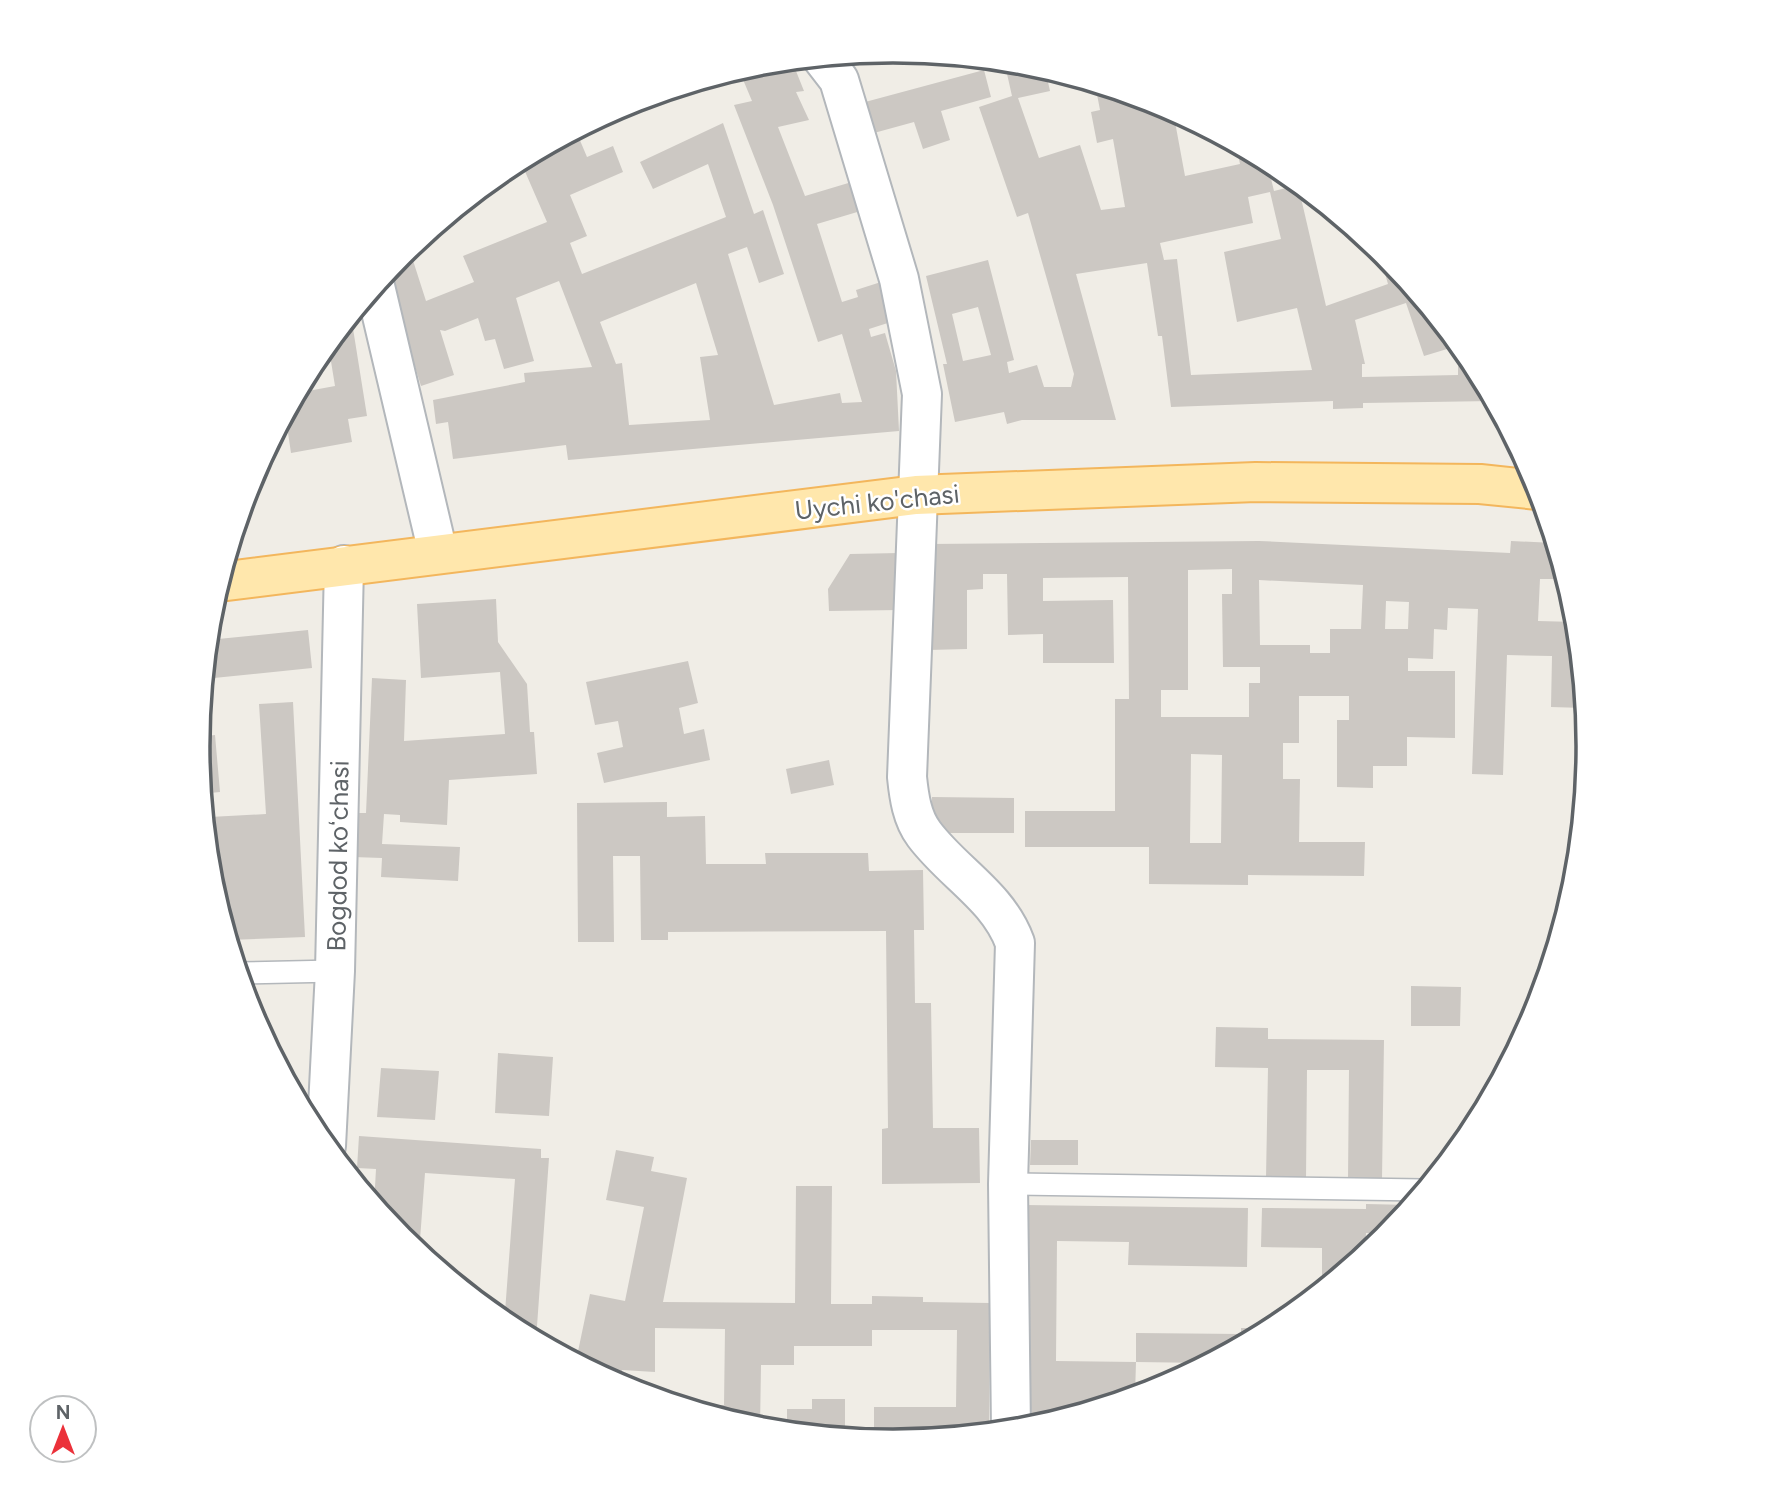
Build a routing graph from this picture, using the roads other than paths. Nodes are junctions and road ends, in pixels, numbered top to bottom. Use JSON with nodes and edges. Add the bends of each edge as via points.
{"nodes":[{"id":1,"x":828,"y":66,"type":"edge"},
{"id":2,"x":378,"y":298,"type":"edge"},
{"id":3,"x":1525,"y":489,"type":"edge"},
{"id":4,"x":916,"y":495,"type":"junction"},
{"id":5,"x":438,"y":553,"type":"junction"},
{"id":6,"x":344,"y":565,"type":"junction"},
{"id":7,"x":230,"y":580,"type":"edge"},
{"id":8,"x":335,"y":971,"type":"junction"},
{"id":9,"x":248,"y":973,"type":"edge"},
{"id":10,"x":327,"y":1128,"type":"edge"},
{"id":11,"x":1008,"y":1184,"type":"junction"},
{"id":12,"x":1411,"y":1190,"type":"edge"},
{"id":13,"x":1011,"y":1418,"type":"edge"}],
"edges":[{"from":1,"to":4,"type":"street","via":[[839,80],[899,279],[922,394]]},
{"from":2,"to":5,"type":"street"},
{"from":3,"to":4,"type":"main road","name":"Uychi ko'chasi","via":[[1480,484],[1256,482]]},
{"from":4,"to":5,"type":"main road","name":"Uychi ko'chasi"},
{"from":4,"to":11,"type":"street","via":[[910,800],[924,834],[997,908],[1015,943]]},
{"from":5,"to":6,"type":"main road","name":"Uychi ko'chasi"},
{"from":6,"to":7,"type":"main road","name":"Uychi ko'chasi"},
{"from":6,"to":8,"type":"street","name":"Bogdod koʻchasi"},
{"from":8,"to":9,"type":"lane"},
{"from":8,"to":10,"type":"street","name":"Bogdod koʻchasi"},
{"from":11,"to":12,"type":"lane"},
{"from":11,"to":13,"type":"street"}]}
